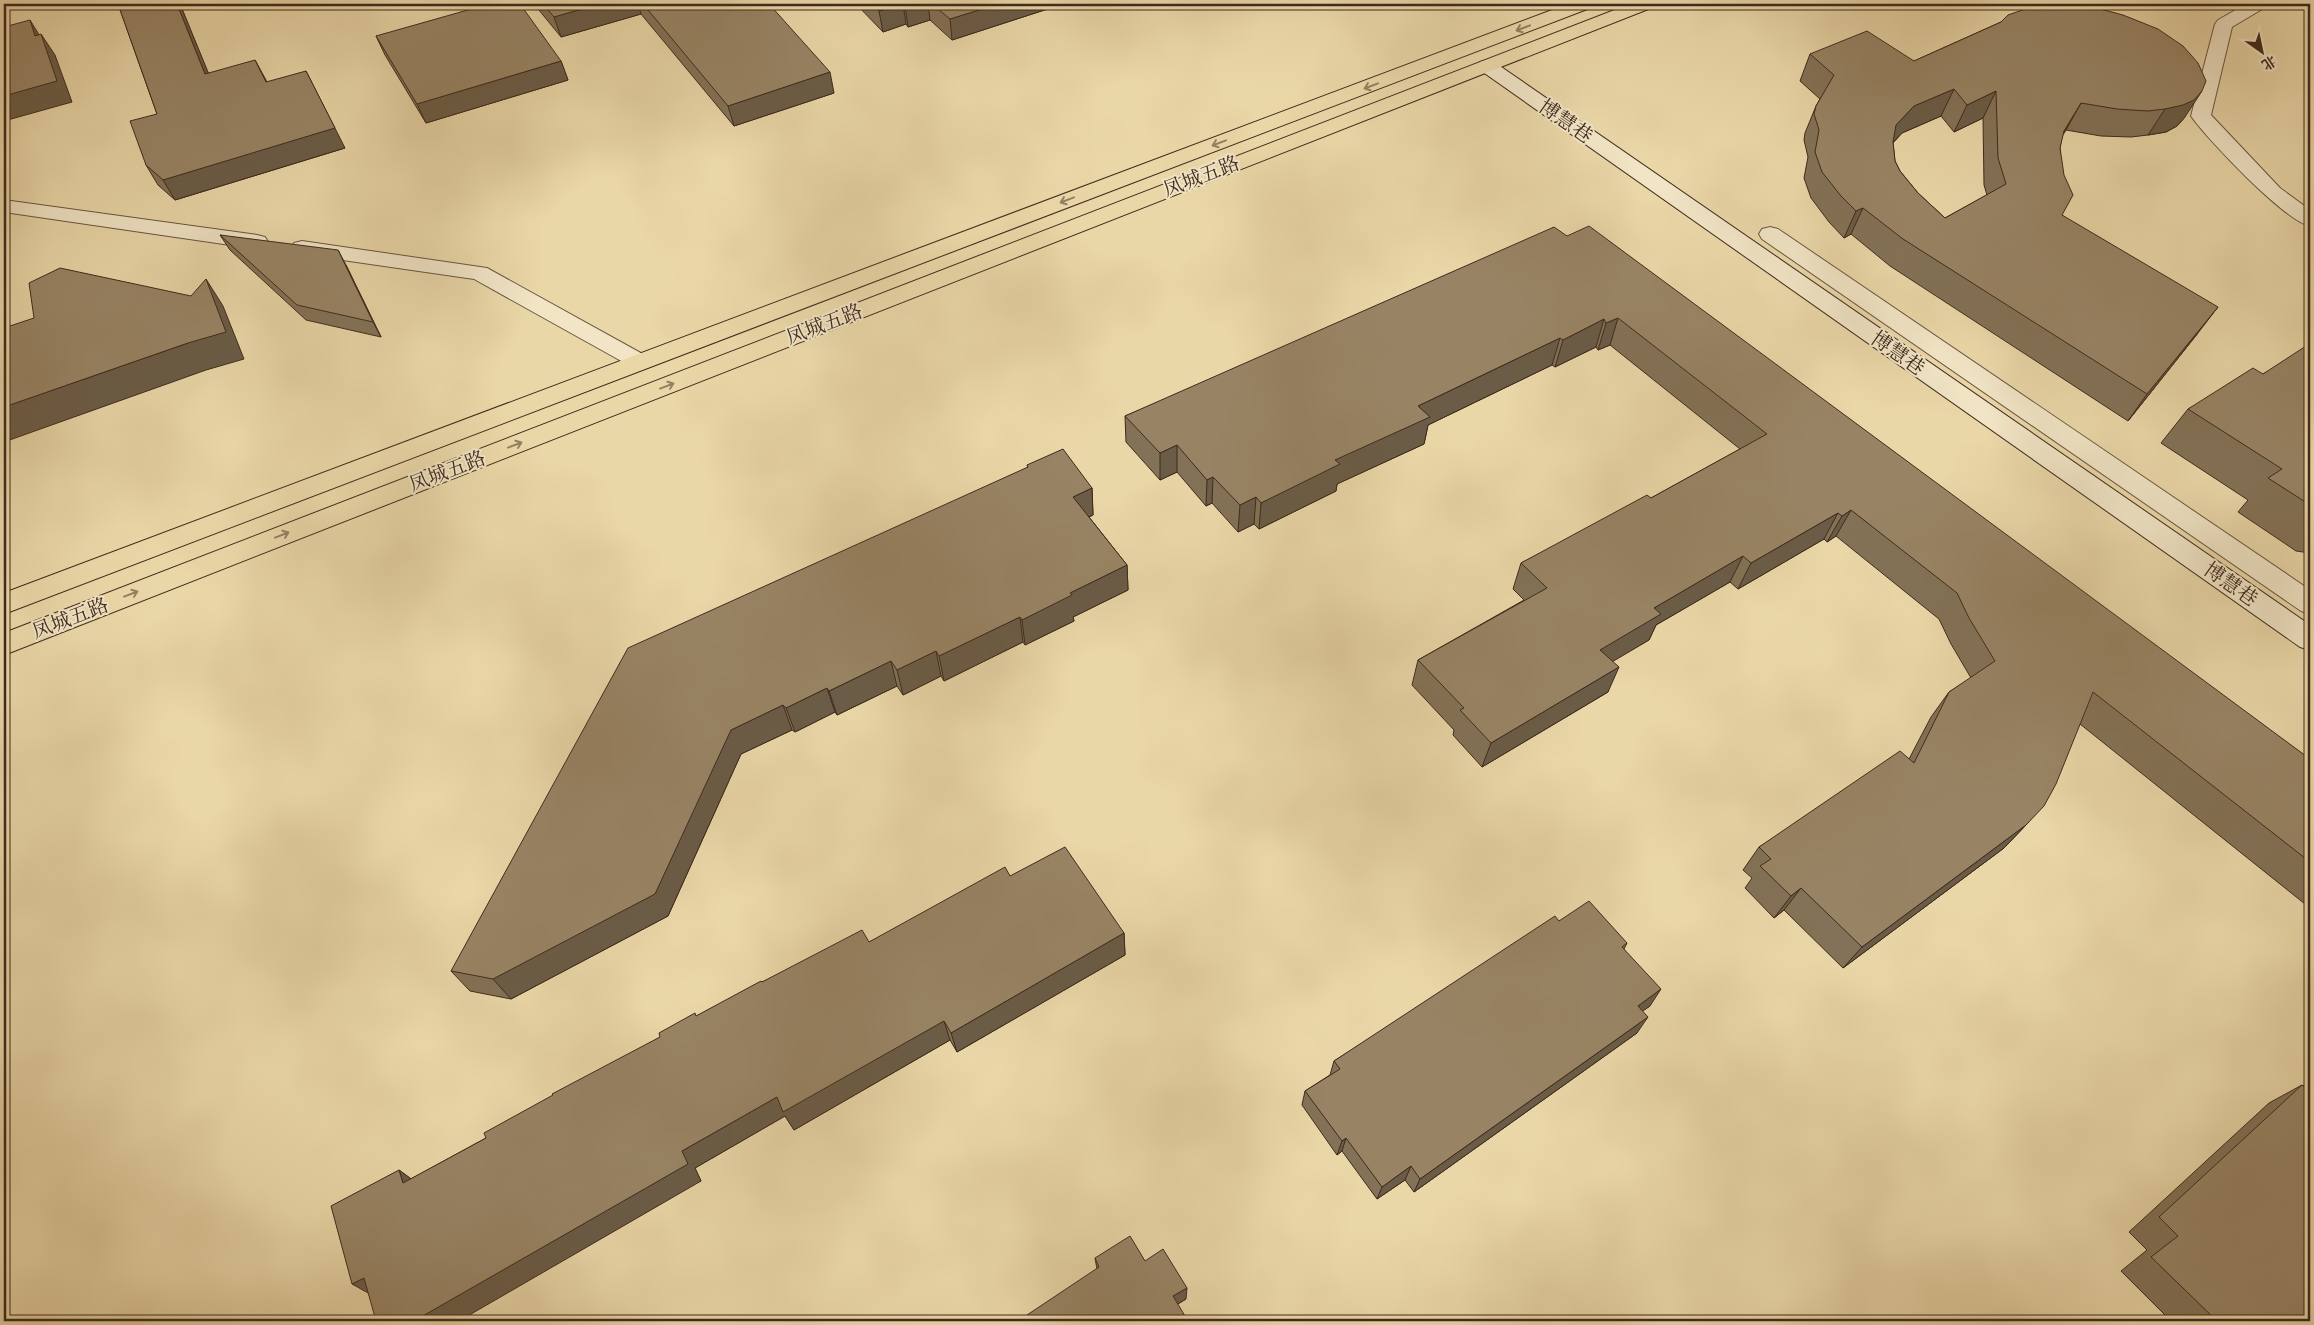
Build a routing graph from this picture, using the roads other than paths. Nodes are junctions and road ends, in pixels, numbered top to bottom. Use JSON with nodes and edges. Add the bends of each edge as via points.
{"nodes":[{"id":1,"x":1584,"y":4,"type":"edge"},
{"id":2,"x":1645,"y":4,"type":"edge"},
{"id":3,"x":2258,"y":4,"type":"edge"},
{"id":4,"x":1487,"y":66,"type":"junction"},
{"id":5,"x":4,"y":206,"type":"edge"},
{"id":6,"x":2310,"y":220,"type":"edge"},
{"id":7,"x":1770,"y":234,"type":"dead end"},
{"id":8,"x":640,"y":362,"type":"junction"},
{"id":9,"x":4,"y":604,"type":"edge"},
{"id":10,"x":2310,"y":604,"type":"edge"},
{"id":11,"x":2310,"y":639,"type":"edge"},
{"id":12,"x":4,"y":644,"type":"edge"}],
"edges":[{"from":1,"to":8,"type":"main road","name":"凤城五路","one_way":true},
{"from":2,"to":4,"type":"main road","name":"凤城五路"},
{"from":3,"to":6,"type":"street","via":[[2224,24],[2201,116],[2273,192]]},
{"from":4,"to":11,"type":"street","name":"博慧巷"},
{"from":12,"to":4,"type":"main road","name":"凤城五路","one_way":true},
{"from":5,"to":8,"type":"street","via":[[479,272]]},
{"from":7,"to":10,"type":"street"},
{"from":8,"to":9,"type":"main road","name":"凤城五路"}]}
